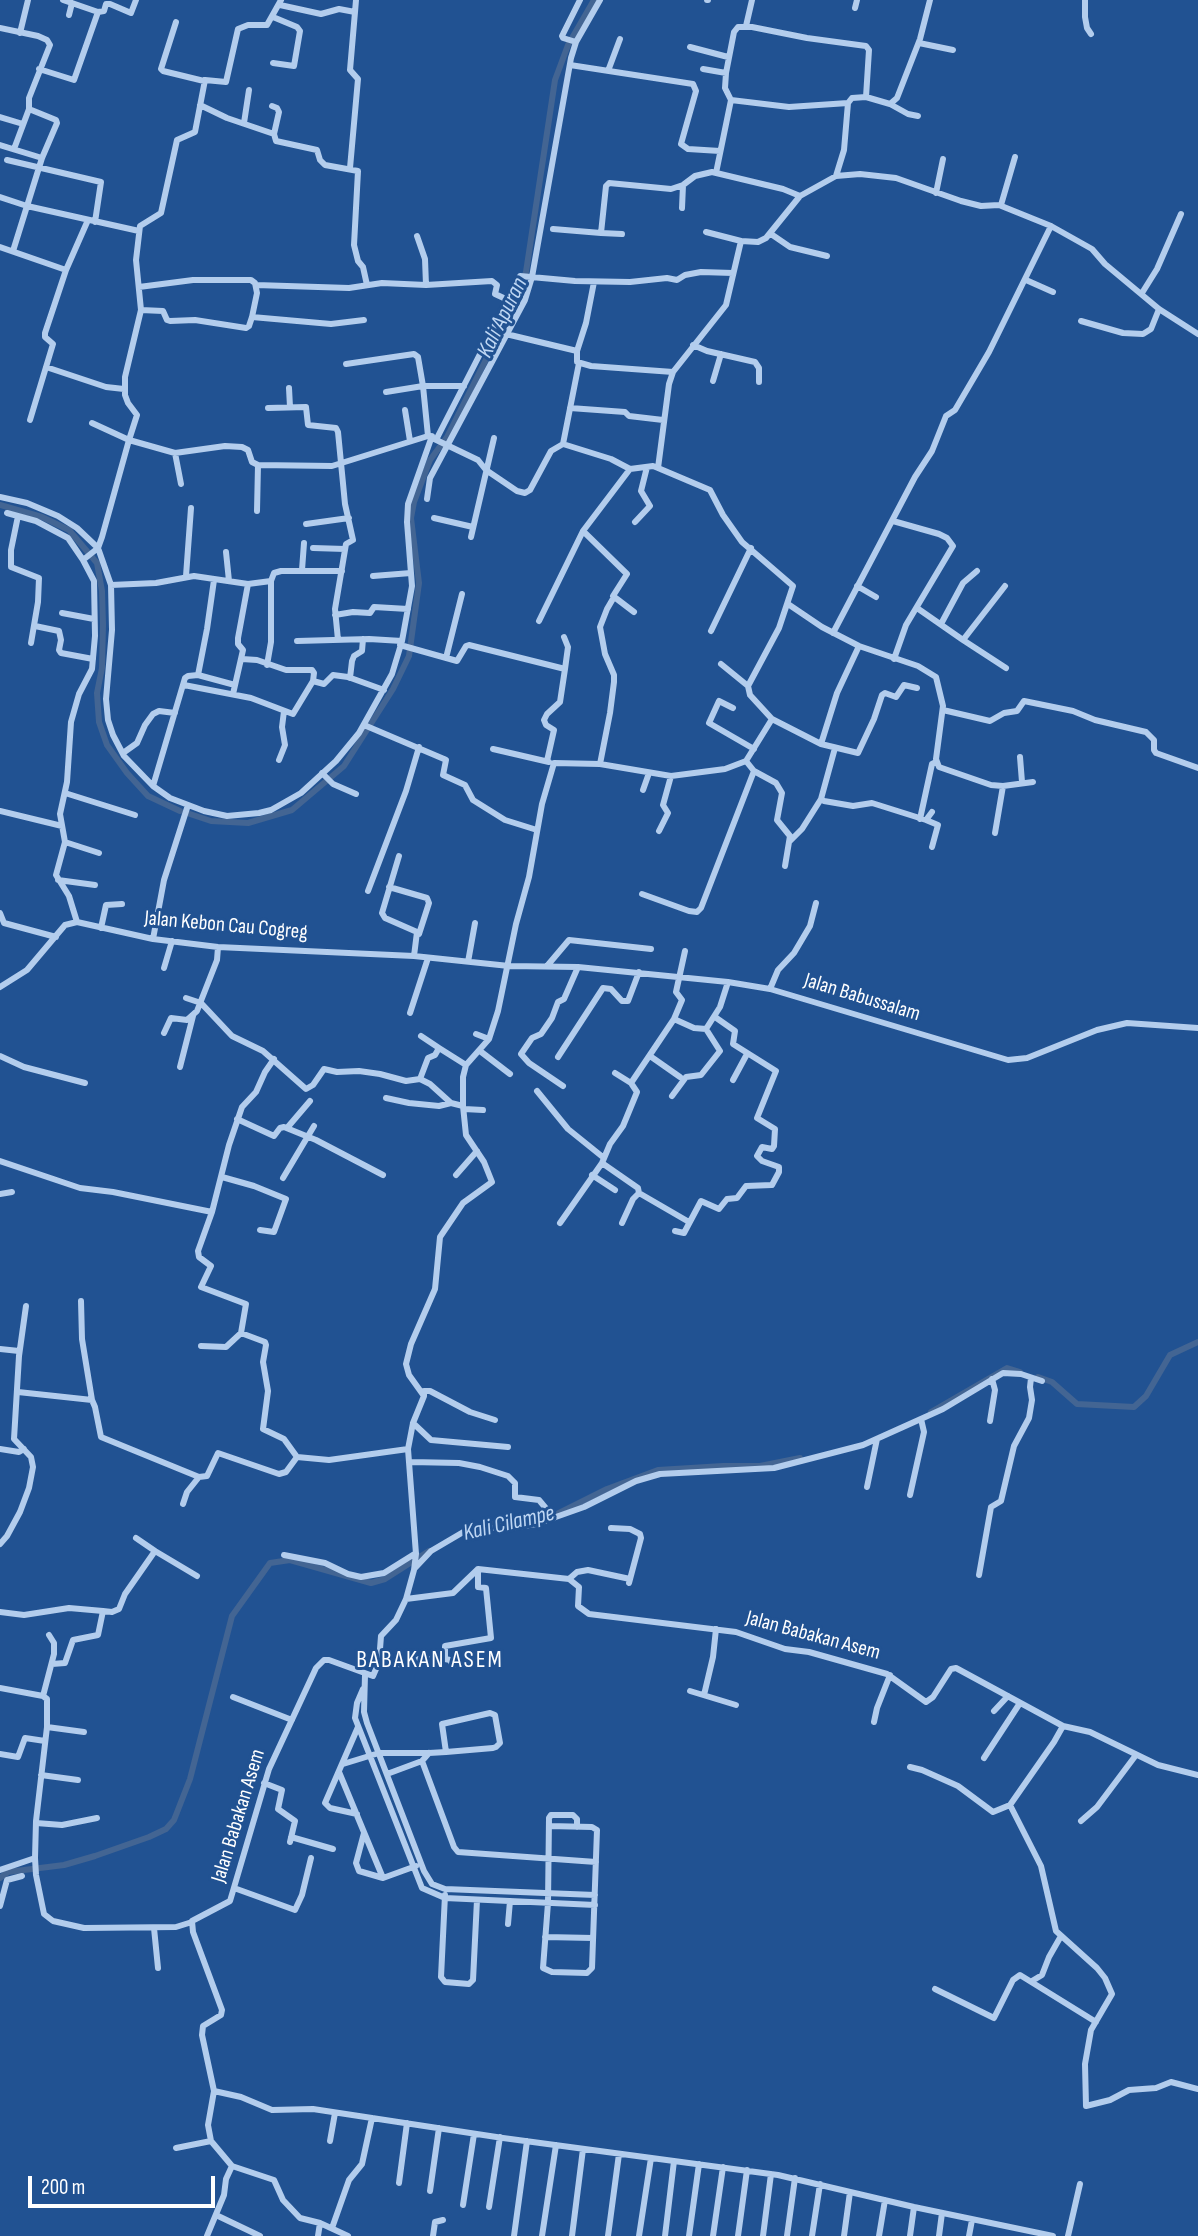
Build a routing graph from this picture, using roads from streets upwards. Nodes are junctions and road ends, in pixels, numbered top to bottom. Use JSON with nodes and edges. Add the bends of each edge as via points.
{"nodes":[{"id":1,"x":29,"y":0,"type":"edge"},
{"id":2,"x":63,"y":0,"type":"edge"},
{"id":3,"x":136,"y":0,"type":"edge"},
{"id":4,"x":356,"y":0,"type":"edge"},
{"id":5,"x":580,"y":0,"type":"edge"},
{"id":6,"x":600,"y":0,"type":"edge"},
{"id":7,"x":751,"y":0,"type":"edge"},
{"id":8,"x":857,"y":0,"type":"edge"},
{"id":9,"x":930,"y":0,"type":"edge"},
{"id":10,"x":1085,"y":0,"type":"edge"},
{"id":11,"x":107,"y":2,"type":"edge"},
{"id":12,"x":281,"y":2,"type":"edge"},
{"id":13,"x":72,"y":3,"type":"junction"},
{"id":14,"x":855,"y":8,"type":"dead end"},
{"id":15,"x":98,"y":12,"type":"junction"},
{"id":16,"x":355,"y":12,"type":"junction"},
{"id":17,"x":69,"y":15,"type":"dead end"},
{"id":18,"x":273,"y":17,"type":"junction"},
{"id":19,"x":176,"y":22,"type":"dead end"},
{"id":20,"x":746,"y":26,"type":"junction"},
{"id":21,"x":0,"y":29,"type":"edge"},
{"id":22,"x":20,"y":33,"type":"junction"},
{"id":23,"x":1091,"y":34,"type":"dead end"},
{"id":24,"x":620,"y":39,"type":"dead end"},
{"id":25,"x":572,"y":41,"type":"junction"},
{"id":26,"x":919,"y":43,"type":"junction"},
{"id":27,"x":690,"y":47,"type":"dead end"},
{"id":28,"x":953,"y":50,"type":"dead end"},
{"id":29,"x":729,"y":57,"type":"junction"},
{"id":30,"x":273,"y":63,"type":"dead end"},
{"id":31,"x":570,"y":65,"type":"junction"},
{"id":32,"x":39,"y":69,"type":"junction"},
{"id":33,"x":702,"y":69,"type":"dead end"},
{"id":34,"x":608,"y":71,"type":"junction"},
{"id":35,"x":726,"y":73,"type":"junction"},
{"id":36,"x":204,"y":81,"type":"junction"},
{"id":37,"x":249,"y":90,"type":"dead end"},
{"id":38,"x":866,"y":97,"type":"junction"},
{"id":39,"x":731,"y":100,"type":"junction"},
{"id":40,"x":848,"y":103,"type":"junction"},
{"id":41,"x":890,"y":104,"type":"junction"},
{"id":42,"x":200,"y":105,"type":"junction"},
{"id":43,"x":272,"y":106,"type":"dead end"},
{"id":44,"x":29,"y":109,"type":"junction"},
{"id":45,"x":918,"y":116,"type":"dead end"},
{"id":46,"x":0,"y":117,"type":"edge"},
{"id":47,"x":244,"y":123,"type":"junction"},
{"id":48,"x":23,"y":124,"type":"junction"},
{"id":49,"x":274,"y":134,"type":"junction"},
{"id":50,"x":0,"y":145,"type":"edge"},
{"id":51,"x":14,"y":149,"type":"junction"},
{"id":52,"x":720,"y":151,"type":"junction"},
{"id":53,"x":1014,"y":157,"type":"dead end"},
{"id":54,"x":42,"y":158,"type":"junction"},
{"id":55,"x":943,"y":159,"type":"dead end"},
{"id":56,"x":7,"y":160,"type":"dead end"},
{"id":57,"x":350,"y":168,"type":"junction"},
{"id":58,"x":39,"y":169,"type":"junction"},
{"id":59,"x":716,"y":173,"type":"junction"},
{"id":60,"x":836,"y":176,"type":"junction"},
{"id":61,"x":682,"y":185,"type":"junction"},
{"id":62,"x":936,"y":193,"type":"junction"},
{"id":63,"x":0,"y":197,"type":"edge"},
{"id":64,"x":800,"y":197,"type":"junction"},
{"id":65,"x":26,"y":205,"type":"junction"},
{"id":66,"x":1001,"y":205,"type":"junction"},
{"id":67,"x":682,"y":208,"type":"dead end"},
{"id":68,"x":1181,"y":214,"type":"dead end"},
{"id":69,"x":91,"y":221,"type":"junction"},
{"id":70,"x":1051,"y":226,"type":"junction"},
{"id":71,"x":553,"y":229,"type":"dead end"},
{"id":72,"x":139,"y":231,"type":"junction"},
{"id":73,"x":706,"y":232,"type":"dead end"},
{"id":74,"x":601,"y":233,"type":"junction"},
{"id":75,"x":622,"y":234,"type":"dead end"},
{"id":76,"x":771,"y":234,"type":"junction"},
{"id":77,"x":417,"y":236,"type":"dead end"},
{"id":78,"x":741,"y":241,"type":"junction"},
{"id":79,"x":0,"y":247,"type":"edge"},
{"id":80,"x":13,"y":251,"type":"junction"},
{"id":81,"x":827,"y":256,"type":"dead end"},
{"id":82,"x":66,"y":270,"type":"junction"},
{"id":83,"x":733,"y":273,"type":"junction"},
{"id":84,"x":530,"y":277,"type":"junction"},
{"id":85,"x":1026,"y":279,"type":"junction"},
{"id":86,"x":594,"y":282,"type":"junction"},
{"id":87,"x":256,"y":285,"type":"junction"},
{"id":88,"x":367,"y":285,"type":"junction"},
{"id":89,"x":426,"y":285,"type":"junction"},
{"id":90,"x":139,"y":287,"type":"junction"},
{"id":91,"x":1053,"y":292,"type":"dead end"},
{"id":92,"x":1142,"y":293,"type":"junction"},
{"id":93,"x":508,"y":300,"type":"junction"},
{"id":94,"x":1159,"y":309,"type":"junction"},
{"id":95,"x":141,"y":310,"type":"junction"},
{"id":96,"x":252,"y":317,"type":"junction"},
{"id":97,"x":363,"y":320,"type":"dead end"},
{"id":98,"x":1081,"y":321,"type":"dead end"},
{"id":99,"x":506,"y":334,"type":"junction"},
{"id":100,"x":1198,"y":334,"type":"edge"},
{"id":101,"x":693,"y":345,"type":"junction"},
{"id":102,"x":577,"y":351,"type":"junction"},
{"id":103,"x":721,"y":354,"type":"junction"},
{"id":104,"x":579,"y":363,"type":"junction"},
{"id":105,"x":346,"y":364,"type":"dead end"},
{"id":106,"x":46,"y":367,"type":"junction"},
{"id":107,"x":673,"y":372,"type":"junction"},
{"id":108,"x":713,"y":381,"type":"dead end"},
{"id":109,"x":759,"y":382,"type":"dead end"},
{"id":110,"x":423,"y":386,"type":"junction"},
{"id":111,"x":464,"y":386,"type":"junction"},
{"id":112,"x":124,"y":388,"type":"junction"},
{"id":113,"x":289,"y":388,"type":"dead end"},
{"id":114,"x":386,"y":391,"type":"dead end"},
{"id":115,"x":290,"y":407,"type":"junction"},
{"id":116,"x":268,"y":408,"type":"dead end"},
{"id":117,"x":570,"y":408,"type":"junction"},
{"id":118,"x":405,"y":411,"type":"dead end"},
{"id":119,"x":30,"y":420,"type":"dead end"},
{"id":120,"x":663,"y":420,"type":"junction"},
{"id":121,"x":92,"y":423,"type":"dead end"},
{"id":122,"x":494,"y":438,"type":"dead end"},
{"id":123,"x":129,"y":440,"type":"junction"},
{"id":124,"x":438,"y":440,"type":"junction"},
{"id":125,"x":410,"y":441,"type":"junction"},
{"id":126,"x":563,"y":443,"type":"junction"},
{"id":127,"x":175,"y":453,"type":"junction"},
{"id":128,"x":342,"y":464,"type":"junction"},
{"id":129,"x":258,"y":465,"type":"junction"},
{"id":130,"x":647,"y":467,"type":"junction"},
{"id":131,"x":658,"y":468,"type":"junction"},
{"id":132,"x":630,"y":469,"type":"junction"},
{"id":133,"x":486,"y":470,"type":"junction"},
{"id":134,"x":181,"y":484,"type":"dead end"},
{"id":135,"x":0,"y":497,"type":"edge"},
{"id":136,"x":427,"y":499,"type":"dead end"},
{"id":137,"x":191,"y":509,"type":"dead end"},
{"id":138,"x":257,"y":510,"type":"dead end"},
{"id":139,"x":7,"y":513,"type":"dead end"},
{"id":140,"x":18,"y":516,"type":"junction"},
{"id":141,"x":349,"y":518,"type":"junction"},
{"id":142,"x":434,"y":518,"type":"dead end"},
{"id":143,"x":893,"y":521,"type":"junction"},
{"id":144,"x":635,"y":522,"type":"dead end"},
{"id":145,"x":306,"y":524,"type":"dead end"},
{"id":146,"x":473,"y":527,"type":"junction"},
{"id":147,"x":583,"y":531,"type":"junction"},
{"id":148,"x":471,"y":537,"type":"dead end"},
{"id":149,"x":304,"y":543,"type":"dead end"},
{"id":150,"x":313,"y":548,"type":"dead end"},
{"id":151,"x":751,"y":548,"type":"junction"},
{"id":152,"x":345,"y":549,"type":"junction"},
{"id":153,"x":96,"y":550,"type":"junction"},
{"id":154,"x":226,"y":552,"type":"dead end"},
{"id":155,"x":85,"y":558,"type":"junction"},
{"id":156,"x":302,"y":570,"type":"junction"},
{"id":157,"x":977,"y":570,"type":"dead end"},
{"id":158,"x":342,"y":571,"type":"junction"},
{"id":159,"x":411,"y":573,"type":"junction"},
{"id":160,"x":186,"y":576,"type":"junction"},
{"id":161,"x":373,"y":576,"type":"dead end"},
{"id":162,"x":214,"y":580,"type":"junction"},
{"id":163,"x":229,"y":581,"type":"junction"},
{"id":164,"x":271,"y":581,"type":"junction"},
{"id":165,"x":248,"y":584,"type":"junction"},
{"id":166,"x":111,"y":585,"type":"junction"},
{"id":167,"x":857,"y":586,"type":"junction"},
{"id":168,"x":1005,"y":586,"type":"dead end"},
{"id":169,"x":461,"y":594,"type":"dead end"},
{"id":170,"x":614,"y":597,"type":"junction"},
{"id":171,"x":876,"y":597,"type":"dead end"},
{"id":172,"x":788,"y":604,"type":"junction"},
{"id":173,"x":917,"y":608,"type":"junction"},
{"id":174,"x":408,"y":609,"type":"junction"},
{"id":175,"x":634,"y":612,"type":"dead end"},
{"id":176,"x":62,"y":613,"type":"dead end"},
{"id":177,"x":335,"y":615,"type":"junction"},
{"id":178,"x":94,"y":618,"type":"junction"},
{"id":179,"x":539,"y":621,"type":"dead end"},
{"id":180,"x":941,"y":624,"type":"junction"},
{"id":181,"x":35,"y":626,"type":"junction"},
{"id":182,"x":711,"y":631,"type":"dead end"},
{"id":183,"x":833,"y":633,"type":"junction"},
{"id":184,"x":564,"y":637,"type":"dead end"},
{"id":185,"x":363,"y":639,"type":"junction"},
{"id":186,"x":338,"y":640,"type":"junction"},
{"id":187,"x":963,"y":640,"type":"junction"},
{"id":188,"x":297,"y":641,"type":"dead end"},
{"id":189,"x":30,"y":643,"type":"dead end"},
{"id":190,"x":402,"y":644,"type":"junction"},
{"id":191,"x":859,"y":646,"type":"junction"},
{"id":192,"x":446,"y":658,"type":"junction"},
{"id":193,"x":93,"y":659,"type":"junction"},
{"id":194,"x":242,"y":659,"type":"junction"},
{"id":195,"x":894,"y":659,"type":"junction"},
{"id":196,"x":267,"y":664,"type":"junction"},
{"id":197,"x":721,"y":664,"type":"dead end"},
{"id":198,"x":1006,"y":668,"type":"dead end"},
{"id":199,"x":565,"y":669,"type":"junction"},
{"id":200,"x":198,"y":675,"type":"junction"},
{"id":201,"x":350,"y":678,"type":"junction"},
{"id":202,"x":313,"y":681,"type":"junction"},
{"id":203,"x":184,"y":685,"type":"junction"},
{"id":204,"x":235,"y":685,"type":"junction"},
{"id":205,"x":748,"y":686,"type":"junction"},
{"id":206,"x":917,"y":688,"type":"dead end"},
{"id":207,"x":384,"y":690,"type":"junction"},
{"id":208,"x":233,"y":694,"type":"junction"},
{"id":209,"x":733,"y":708,"type":"dead end"},
{"id":210,"x":943,"y":710,"type":"junction"},
{"id":211,"x":284,"y":711,"type":"junction"},
{"id":212,"x":175,"y":713,"type":"junction"},
{"id":213,"x":772,"y":719,"type":"junction"},
{"id":214,"x":365,"y":725,"type":"junction"},
{"id":215,"x":821,"y":744,"type":"junction"},
{"id":216,"x":419,"y":747,"type":"junction"},
{"id":217,"x":835,"y":748,"type":"junction"},
{"id":218,"x":754,"y":749,"type":"junction"},
{"id":219,"x":493,"y":750,"type":"dead end"},
{"id":220,"x":122,"y":753,"type":"junction"},
{"id":221,"x":1020,"y":757,"type":"dead end"},
{"id":222,"x":279,"y":760,"type":"dead end"},
{"id":223,"x":746,"y":761,"type":"junction"},
{"id":224,"x":550,"y":762,"type":"junction"},
{"id":225,"x":936,"y":762,"type":"junction"},
{"id":226,"x":600,"y":764,"type":"junction"},
{"id":227,"x":1198,"y":768,"type":"edge"},
{"id":228,"x":754,"y":771,"type":"junction"},
{"id":229,"x":649,"y":773,"type":"junction"},
{"id":230,"x":323,"y":775,"type":"junction"},
{"id":231,"x":671,"y":776,"type":"junction"},
{"id":232,"x":1023,"y":782,"type":"junction"},
{"id":233,"x":1033,"y":782,"type":"dead end"},
{"id":234,"x":153,"y":786,"type":"junction"},
{"id":235,"x":1003,"y":786,"type":"junction"},
{"id":236,"x":643,"y":790,"type":"dead end"},
{"id":237,"x":65,"y":793,"type":"junction"},
{"id":238,"x":356,"y":794,"type":"dead end"},
{"id":239,"x":821,"y":799,"type":"junction"},
{"id":240,"x":188,"y":805,"type":"junction"},
{"id":241,"x":0,"y":811,"type":"edge"},
{"id":242,"x":932,"y":812,"type":"dead end"},
{"id":243,"x":135,"y":815,"type":"dead end"},
{"id":244,"x":923,"y":819,"type":"junction"},
{"id":245,"x":62,"y":826,"type":"junction"},
{"id":246,"x":537,"y":830,"type":"junction"},
{"id":247,"x":659,"y":831,"type":"dead end"},
{"id":248,"x":995,"y":833,"type":"dead end"},
{"id":249,"x":790,"y":841,"type":"junction"},
{"id":250,"x":65,"y":842,"type":"junction"},
{"id":251,"x":932,"y":847,"type":"dead end"},
{"id":252,"x":99,"y":853,"type":"dead end"},
{"id":253,"x":399,"y":856,"type":"dead end"},
{"id":254,"x":785,"y":866,"type":"dead end"},
{"id":255,"x":375,"y":872,"type":"junction"},
{"id":256,"x":391,"y":878,"type":"junction"},
{"id":257,"x":58,"y":880,"type":"junction"},
{"id":258,"x":95,"y":886,"type":"dead end"},
{"id":259,"x":389,"y":887,"type":"junction"},
{"id":260,"x":368,"y":891,"type":"dead end"},
{"id":261,"x":642,"y":894,"type":"dead end"},
{"id":262,"x":816,"y":902,"type":"dead end"},
{"id":263,"x":122,"y":904,"type":"dead end"},
{"id":264,"x":0,"y":913,"type":"edge"},
{"id":265,"x":77,"y":922,"type":"junction"},
{"id":266,"x":475,"y":923,"type":"dead end"},
{"id":267,"x":2,"y":925,"type":"edge"},
{"id":268,"x":101,"y":928,"type":"junction"},
{"id":269,"x":419,"y":934,"type":"junction"},
{"id":270,"x":56,"y":937,"type":"junction"},
{"id":271,"x":153,"y":939,"type":"junction"},
{"id":272,"x":172,"y":941,"type":"junction"},
{"id":273,"x":218,"y":947,"type":"junction"},
{"id":274,"x":651,"y":949,"type":"dead end"},
{"id":275,"x":685,"y":951,"type":"dead end"},
{"id":276,"x":414,"y":957,"type":"junction"},
{"id":277,"x":428,"y":958,"type":"junction"},
{"id":278,"x":468,"y":962,"type":"junction"},
{"id":279,"x":509,"y":966,"type":"junction"},
{"id":280,"x":547,"y":966,"type":"junction"},
{"id":281,"x":578,"y":967,"type":"junction"},
{"id":282,"x":164,"y":968,"type":"dead end"},
{"id":283,"x":639,"y":972,"type":"junction"},
{"id":284,"x":679,"y":976,"type":"junction"},
{"id":285,"x":728,"y":982,"type":"junction"},
{"id":286,"x":0,"y":987,"type":"edge"},
{"id":287,"x":770,"y":989,"type":"junction"},
{"id":288,"x":186,"y":998,"type":"dead end"},
{"id":289,"x":201,"y":1003,"type":"junction"},
{"id":290,"x":410,"y":1013,"type":"dead end"},
{"id":291,"x":194,"y":1016,"type":"junction"},
{"id":292,"x":715,"y":1017,"type":"junction"},
{"id":293,"x":674,"y":1018,"type":"junction"},
{"id":294,"x":1198,"y":1028,"type":"edge"},
{"id":295,"x":706,"y":1029,"type":"junction"},
{"id":296,"x":164,"y":1033,"type":"dead end"},
{"id":297,"x":476,"y":1034,"type":"dead end"},
{"id":298,"x":421,"y":1036,"type":"dead end"},
{"id":299,"x":489,"y":1038,"type":"junction"},
{"id":300,"x":439,"y":1048,"type":"junction"},
{"id":301,"x":480,"y":1051,"type":"junction"},
{"id":302,"x":747,"y":1054,"type":"junction"},
{"id":303,"x":0,"y":1056,"type":"edge"},
{"id":304,"x":650,"y":1056,"type":"junction"},
{"id":305,"x":558,"y":1057,"type":"dead end"},
{"id":306,"x":274,"y":1059,"type":"junction"},
{"id":307,"x":466,"y":1065,"type":"junction"},
{"id":308,"x":180,"y":1067,"type":"dead end"},
{"id":309,"x":615,"y":1073,"type":"dead end"},
{"id":310,"x":510,"y":1074,"type":"dead end"},
{"id":311,"x":680,"y":1077,"type":"dead end"},
{"id":312,"x":420,"y":1079,"type":"junction"},
{"id":313,"x":733,"y":1080,"type":"dead end"},
{"id":314,"x":85,"y":1083,"type":"dead end"},
{"id":315,"x":631,"y":1083,"type":"junction"},
{"id":316,"x":563,"y":1086,"type":"dead end"},
{"id":317,"x":537,"y":1091,"type":"dead end"},
{"id":318,"x":672,"y":1096,"type":"dead end"},
{"id":319,"x":386,"y":1098,"type":"dead end"},
{"id":320,"x":310,"y":1101,"type":"dead end"},
{"id":321,"x":451,"y":1103,"type":"junction"},
{"id":322,"x":463,"y":1107,"type":"junction"},
{"id":323,"x":484,"y":1110,"type":"dead end"},
{"id":324,"x":237,"y":1119,"type":"junction"},
{"id":325,"x":314,"y":1126,"type":"dead end"},
{"id":326,"x":287,"y":1128,"type":"junction"},
{"id":327,"x":307,"y":1136,"type":"junction"},
{"id":328,"x":477,"y":1151,"type":"junction"},
{"id":329,"x":603,"y":1160,"type":"junction"},
{"id":330,"x":0,"y":1161,"type":"edge"},
{"id":331,"x":383,"y":1175,"type":"dead end"},
{"id":332,"x":456,"y":1175,"type":"dead end"},
{"id":333,"x":592,"y":1175,"type":"junction"},
{"id":334,"x":222,"y":1177,"type":"junction"},
{"id":335,"x":284,"y":1178,"type":"dead end"},
{"id":336,"x":615,"y":1190,"type":"dead end"},
{"id":337,"x":12,"y":1192,"type":"dead end"},
{"id":338,"x":639,"y":1193,"type":"junction"},
{"id":339,"x":0,"y":1194,"type":"edge"},
{"id":340,"x":212,"y":1212,"type":"junction"},
{"id":341,"x":689,"y":1222,"type":"junction"},
{"id":342,"x":560,"y":1223,"type":"dead end"},
{"id":343,"x":622,"y":1223,"type":"dead end"},
{"id":344,"x":260,"y":1230,"type":"dead end"},
{"id":345,"x":674,"y":1231,"type":"dead end"},
{"id":346,"x":81,"y":1301,"type":"dead end"},
{"id":347,"x":26,"y":1306,"type":"dead end"},
{"id":348,"x":241,"y":1333,"type":"junction"},
{"id":349,"x":201,"y":1346,"type":"dead end"},
{"id":350,"x":0,"y":1349,"type":"edge"},
{"id":351,"x":19,"y":1351,"type":"junction"},
{"id":352,"x":1031,"y":1378,"type":"junction"},
{"id":353,"x":992,"y":1379,"type":"junction"},
{"id":354,"x":1042,"y":1381,"type":"dead end"},
{"id":355,"x":18,"y":1392,"type":"junction"},
{"id":356,"x":424,"y":1396,"type":"junction"},
{"id":357,"x":92,"y":1400,"type":"junction"},
{"id":358,"x":921,"y":1419,"type":"junction"},
{"id":359,"x":495,"y":1420,"type":"dead end"},
{"id":360,"x":990,"y":1421,"type":"dead end"},
{"id":361,"x":412,"y":1423,"type":"junction"},
{"id":362,"x":877,"y":1439,"type":"junction"},
{"id":363,"x":508,"y":1447,"type":"dead end"},
{"id":364,"x":0,"y":1449,"type":"edge"},
{"id":365,"x":24,"y":1449,"type":"junction"},
{"id":366,"x":408,"y":1449,"type":"junction"},
{"id":367,"x":297,"y":1457,"type":"junction"},
{"id":368,"x":411,"y":1462,"type":"junction"},
{"id":369,"x":199,"y":1476,"type":"junction"},
{"id":370,"x":867,"y":1486,"type":"dead end"},
{"id":371,"x":910,"y":1495,"type":"dead end"},
{"id":372,"x":183,"y":1504,"type":"dead end"},
{"id":373,"x":552,"y":1515,"type":"junction"},
{"id":374,"x":611,"y":1528,"type":"dead end"},
{"id":375,"x":136,"y":1538,"type":"dead end"},
{"id":376,"x":0,"y":1544,"type":"edge"},
{"id":377,"x":155,"y":1551,"type":"junction"},
{"id":378,"x":416,"y":1553,"type":"junction"},
{"id":379,"x":284,"y":1555,"type":"dead end"},
{"id":380,"x":415,"y":1567,"type":"junction"},
{"id":381,"x":478,"y":1569,"type":"junction"},
{"id":382,"x":979,"y":1575,"type":"dead end"},
{"id":383,"x":197,"y":1576,"type":"dead end"},
{"id":384,"x":569,"y":1579,"type":"junction"},
{"id":385,"x":406,"y":1599,"type":"junction"},
{"id":386,"x":103,"y":1611,"type":"junction"},
{"id":387,"x":0,"y":1612,"type":"edge"},
{"id":388,"x":716,"y":1629,"type":"junction"},
{"id":389,"x":49,"y":1635,"type":"dead end"},
{"id":390,"x":445,"y":1659,"type":"junction"},
{"id":391,"x":379,"y":1662,"type":"junction"},
{"id":392,"x":52,"y":1664,"type":"junction"},
{"id":393,"x":453,"y":1666,"type":"dead end"},
{"id":394,"x":365,"y":1675,"type":"junction"},
{"id":395,"x":890,"y":1675,"type":"junction"},
{"id":396,"x":0,"y":1688,"type":"edge"},
{"id":397,"x":363,"y":1689,"type":"junction"},
{"id":398,"x":690,"y":1691,"type":"dead end"},
{"id":399,"x":704,"y":1695,"type":"junction"},
{"id":400,"x":43,"y":1696,"type":"junction"},
{"id":401,"x":1007,"y":1696,"type":"junction"},
{"id":402,"x":233,"y":1697,"type":"dead end"},
{"id":403,"x":1020,"y":1703,"type":"junction"},
{"id":404,"x":736,"y":1705,"type":"dead end"},
{"id":405,"x":994,"y":1711,"type":"dead end"},
{"id":406,"x":292,"y":1720,"type":"junction"},
{"id":407,"x":874,"y":1722,"type":"dead end"},
{"id":408,"x":1063,"y":1726,"type":"junction"},
{"id":409,"x":47,"y":1727,"type":"junction"},
{"id":410,"x":358,"y":1727,"type":"junction"},
{"id":411,"x":84,"y":1732,"type":"dead end"},
{"id":412,"x":45,"y":1741,"type":"junction"},
{"id":413,"x":446,"y":1752,"type":"junction"},
{"id":414,"x":379,"y":1753,"type":"junction"},
{"id":415,"x":429,"y":1753,"type":"junction"},
{"id":416,"x":0,"y":1754,"type":"edge"},
{"id":417,"x":370,"y":1755,"type":"junction"},
{"id":418,"x":1136,"y":1755,"type":"junction"},
{"id":419,"x":984,"y":1758,"type":"dead end"},
{"id":420,"x":422,"y":1761,"type":"junction"},
{"id":421,"x":343,"y":1764,"type":"junction"},
{"id":422,"x":910,"y":1767,"type":"dead end"},
{"id":423,"x":339,"y":1772,"type":"junction"},
{"id":424,"x":387,"y":1774,"type":"junction"},
{"id":425,"x":41,"y":1775,"type":"junction"},
{"id":426,"x":1198,"y":1775,"type":"edge"},
{"id":427,"x":78,"y":1780,"type":"dead end"},
{"id":428,"x":264,"y":1783,"type":"junction"},
{"id":429,"x":1010,"y":1805,"type":"junction"},
{"id":430,"x":357,"y":1814,"type":"junction"},
{"id":431,"x":97,"y":1818,"type":"dead end"},
{"id":432,"x":1081,"y":1821,"type":"dead end"},
{"id":433,"x":36,"y":1824,"type":"junction"},
{"id":434,"x":549,"y":1826,"type":"junction"},
{"id":435,"x":577,"y":1827,"type":"junction"},
{"id":436,"x":364,"y":1833,"type":"junction"},
{"id":437,"x":332,"y":1849,"type":"dead end"},
{"id":438,"x":311,"y":1858,"type":"dead end"},
{"id":439,"x":549,"y":1859,"type":"junction"},
{"id":440,"x":35,"y":1861,"type":"junction"},
{"id":441,"x":596,"y":1861,"type":"junction"},
{"id":442,"x":421,"y":1865,"type":"junction"},
{"id":443,"x":413,"y":1868,"type":"junction"},
{"id":444,"x":0,"y":1870,"type":"edge"},
{"id":445,"x":22,"y":1876,"type":"dead end"},
{"id":446,"x":383,"y":1878,"type":"junction"},
{"id":447,"x":234,"y":1888,"type":"junction"},
{"id":448,"x":445,"y":1889,"type":"junction"},
{"id":449,"x":548,"y":1894,"type":"junction"},
{"id":450,"x":595,"y":1895,"type":"junction"},
{"id":451,"x":444,"y":1898,"type":"junction"},
{"id":452,"x":477,"y":1900,"type":"junction"},
{"id":453,"x":510,"y":1901,"type":"junction"},
{"id":454,"x":548,"y":1903,"type":"junction"},
{"id":455,"x":595,"y":1905,"type":"junction"},
{"id":456,"x":0,"y":1906,"type":"edge"},
{"id":457,"x":192,"y":1923,"type":"junction"},
{"id":458,"x":508,"y":1924,"type":"dead end"},
{"id":459,"x":154,"y":1928,"type":"junction"},
{"id":460,"x":1061,"y":1936,"type":"junction"},
{"id":461,"x":545,"y":1937,"type":"junction"},
{"id":462,"x":593,"y":1938,"type":"junction"},
{"id":463,"x":158,"y":1968,"type":"dead end"},
{"id":464,"x":1032,"y":1981,"type":"junction"},
{"id":465,"x":935,"y":1989,"type":"dead end"},
{"id":466,"x":1096,"y":2022,"type":"junction"},
{"id":467,"x":1198,"y":2089,"type":"edge"},
{"id":468,"x":214,"y":2091,"type":"junction"},
{"id":469,"x":335,"y":2113,"type":"junction"},
{"id":470,"x":372,"y":2118,"type":"junction"},
{"id":471,"x":407,"y":2123,"type":"junction"},
{"id":472,"x":439,"y":2129,"type":"junction"},
{"id":473,"x":474,"y":2134,"type":"junction"},
{"id":474,"x":500,"y":2137,"type":"junction"},
{"id":475,"x":211,"y":2141,"type":"junction"},
{"id":476,"x":330,"y":2141,"type":"dead end"},
{"id":477,"x":527,"y":2141,"type":"junction"},
{"id":478,"x":556,"y":2145,"type":"junction"},
{"id":479,"x":176,"y":2148,"type":"dead end"},
{"id":480,"x":583,"y":2149,"type":"junction"},
{"id":481,"x":619,"y":2154,"type":"junction"},
{"id":482,"x":651,"y":2158,"type":"junction"},
{"id":483,"x":674,"y":2161,"type":"junction"},
{"id":484,"x":699,"y":2164,"type":"junction"},
{"id":485,"x":232,"y":2166,"type":"junction"},
{"id":486,"x":723,"y":2167,"type":"junction"},
{"id":487,"x":747,"y":2170,"type":"junction"},
{"id":488,"x":771,"y":2174,"type":"junction"},
{"id":489,"x":795,"y":2178,"type":"junction"},
{"id":490,"x":399,"y":2183,"type":"dead end"},
{"id":491,"x":820,"y":2184,"type":"junction"},
{"id":492,"x":1080,"y":2184,"type":"dead end"},
{"id":493,"x":430,"y":2191,"type":"dead end"},
{"id":494,"x":850,"y":2192,"type":"junction"},
{"id":495,"x":885,"y":2200,"type":"junction"},
{"id":496,"x":463,"y":2205,"type":"dead end"},
{"id":497,"x":489,"y":2207,"type":"dead end"},
{"id":498,"x":914,"y":2207,"type":"junction"},
{"id":499,"x":942,"y":2213,"type":"junction"},
{"id":500,"x":216,"y":2216,"type":"junction"},
{"id":501,"x":443,"y":2220,"type":"dead end"},
{"id":502,"x":972,"y":2220,"type":"junction"},
{"id":503,"x":320,"y":2223,"type":"junction"},
{"id":504,"x":1000,"y":2225,"type":"junction"},
{"id":505,"x":332,"y":2228,"type":"junction"},
{"id":506,"x":1028,"y":2234,"type":"edge"},
{"id":507,"x":207,"y":2236,"type":"edge"},
{"id":508,"x":260,"y":2236,"type":"edge"},
{"id":509,"x":318,"y":2236,"type":"edge"},
{"id":510,"x":348,"y":2236,"type":"edge"},
{"id":511,"x":433,"y":2236,"type":"edge"},
{"id":512,"x":514,"y":2236,"type":"edge"},
{"id":513,"x":542,"y":2236,"type":"edge"},
{"id":514,"x":572,"y":2236,"type":"edge"},
{"id":515,"x":608,"y":2236,"type":"edge"},
{"id":516,"x":639,"y":2236,"type":"edge"},
{"id":517,"x":665,"y":2236,"type":"edge"},
{"id":518,"x":689,"y":2236,"type":"edge"},
{"id":519,"x":713,"y":2236,"type":"edge"},
{"id":520,"x":738,"y":2236,"type":"edge"},
{"id":521,"x":763,"y":2236,"type":"edge"},
{"id":522,"x":787,"y":2236,"type":"edge"},
{"id":523,"x":812,"y":2236,"type":"edge"},
{"id":524,"x":844,"y":2236,"type":"edge"},
{"id":525,"x":880,"y":2236,"type":"edge"},
{"id":526,"x":910,"y":2236,"type":"edge"},
{"id":527,"x":939,"y":2236,"type":"edge"},
{"id":528,"x":969,"y":2236,"type":"edge"},
{"id":529,"x":998,"y":2236,"type":"edge"},
{"id":530,"x":1053,"y":2236,"type":"edge"},
{"id":531,"x":1068,"y":2236,"type":"edge"}],
"edges":[{"from":1,"to":22,"type":"street"},
{"from":2,"to":13,"type":"street"},
{"from":3,"to":11,"type":"street","via":[[131,13]]},
{"from":4,"to":16,"type":"street"},
{"from":5,"to":25,"type":"street","via":[[563,33],[563,38]]},
{"from":6,"to":25,"type":"street"},
{"from":7,"to":20,"type":"street"},
{"from":8,"to":14,"type":"street"},
{"from":9,"to":26,"type":"street"},
{"from":10,"to":23,"type":"street"},
{"from":11,"to":15,"type":"street"},
{"from":12,"to":16,"type":"street","via":[[321,14],[339,9]]},
{"from":12,"to":18,"type":"street"},
{"from":13,"to":15,"type":"street"},
{"from":13,"to":17,"type":"street"},
{"from":15,"to":32,"type":"street","via":[[74,80]]},
{"from":16,"to":57,"type":"street","via":[[350,70],[358,79]]},
{"from":18,"to":30,"type":"street","via":[[300,31],[294,65]]},
{"from":18,"to":36,"type":"street","via":[[267,25],[238,29],[226,82]]},
{"from":19,"to":36,"type":"street","via":[[161,69]]},
{"from":20,"to":29,"type":"street","via":[[735,29]]},
{"from":20,"to":38,"type":"street","via":[[866,46]]},
{"from":21,"to":22,"type":"street"},
{"from":22,"to":32,"type":"street","via":[[49,42]]},
{"from":24,"to":34,"type":"street"},
{"from":25,"to":31,"type":"street"},
{"from":26,"to":28,"type":"street"},
{"from":26,"to":41,"type":"street","via":[[897,98]]},
{"from":27,"to":29,"type":"street"},
{"from":29,"to":35,"type":"street"},
{"from":31,"to":34,"type":"street"},
{"from":31,"to":84,"type":"street"},
{"from":32,"to":44,"type":"street"},
{"from":33,"to":35,"type":"street"},
{"from":34,"to":52,"type":"street","via":[[694,84],[681,144],[688,149]]},
{"from":35,"to":39,"type":"street","via":[[725,88]]},
{"from":36,"to":42,"type":"street"},
{"from":37,"to":47,"type":"street"},
{"from":38,"to":40,"type":"street"},
{"from":38,"to":41,"type":"street"},
{"from":39,"to":40,"type":"street","via":[[789,107]]},
{"from":39,"to":52,"type":"street"},
{"from":40,"to":60,"type":"street","via":[[844,150]]},
{"from":41,"to":45,"type":"street"},
{"from":42,"to":47,"type":"street"},
{"from":42,"to":72,"type":"street","via":[[195,132],[177,140],[161,213],[143,223]]},
{"from":43,"to":49,"type":"street","via":[[279,112]]},
{"from":44,"to":48,"type":"street"},
{"from":44,"to":54,"type":"street","via":[[57,123]]},
{"from":46,"to":48,"type":"street"},
{"from":47,"to":49,"type":"street"},
{"from":48,"to":51,"type":"street"},
{"from":49,"to":57,"type":"street","via":[[276,141],[317,150],[325,165]]},
{"from":50,"to":51,"type":"street"},
{"from":51,"to":54,"type":"street"},
{"from":52,"to":59,"type":"street"},
{"from":53,"to":66,"type":"street"},
{"from":54,"to":58,"type":"street"},
{"from":55,"to":62,"type":"street"},
{"from":56,"to":58,"type":"street"},
{"from":57,"to":88,"type":"street","via":[[358,171],[354,244]]},
{"from":58,"to":65,"type":"street"},
{"from":58,"to":69,"type":"street","via":[[101,183]]},
{"from":59,"to":61,"type":"street","via":[[695,176]]},
{"from":59,"to":64,"type":"street"},
{"from":60,"to":62,"type":"street","via":[[896,178]]},
{"from":60,"to":64,"type":"street"},
{"from":61,"to":67,"type":"street"},
{"from":61,"to":74,"type":"street","via":[[671,189],[608,183]]},
{"from":62,"to":66,"type":"street","via":[[982,206]]},
{"from":63,"to":65,"type":"street"},
{"from":64,"to":76,"type":"street"},
{"from":65,"to":69,"type":"street"},
{"from":65,"to":80,"type":"street"},
{"from":66,"to":70,"type":"street"},
{"from":68,"to":92,"type":"street"},
{"from":69,"to":72,"type":"street"},
{"from":69,"to":82,"type":"street"},
{"from":70,"to":85,"type":"street"},
{"from":70,"to":92,"type":"street","via":[[1092,249]]},
{"from":71,"to":74,"type":"street"},
{"from":72,"to":90,"type":"street"},
{"from":73,"to":78,"type":"street"},
{"from":74,"to":75,"type":"street"},
{"from":76,"to":78,"type":"street","via":[[758,242]]},
{"from":76,"to":81,"type":"street","via":[[790,247]]},
{"from":77,"to":89,"type":"street","via":[[425,259]]},
{"from":78,"to":83,"type":"street"},
{"from":79,"to":80,"type":"street"},
{"from":80,"to":82,"type":"street"},
{"from":82,"to":106,"type":"street","via":[[45,333],[53,344]]},
{"from":83,"to":86,"type":"street"},
{"from":83,"to":101,"type":"street","via":[[726,305]]},
{"from":84,"to":86,"type":"street"},
{"from":84,"to":93,"type":"street","via":[[516,280]]},
{"from":84,"to":99,"type":"street","via":[[525,300]]},
{"from":85,"to":91,"type":"street"},
{"from":85,"to":143,"type":"street","via":[[989,352],[955,410],[946,416]]},
{"from":86,"to":102,"type":"street"},
{"from":87,"to":88,"type":"street"},
{"from":87,"to":90,"type":"street","via":[[251,280],[210,279]]},
{"from":87,"to":96,"type":"street"},
{"from":88,"to":89,"type":"street"},
{"from":89,"to":93,"type":"street","via":[[492,281],[497,285],[495,294]]},
{"from":90,"to":95,"type":"street"},
{"from":92,"to":94,"type":"street"},
{"from":93,"to":111,"type":"street"},
{"from":94,"to":98,"type":"street","via":[[1151,329],[1143,334]]},
{"from":94,"to":100,"type":"street"},
{"from":95,"to":96,"type":"street","via":[[164,312],[170,321],[246,328]]},
{"from":95,"to":112,"type":"street"},
{"from":96,"to":97,"type":"street","via":[[331,324]]},
{"from":99,"to":102,"type":"street"},
{"from":99,"to":124,"type":"street"},
{"from":101,"to":103,"type":"street"},
{"from":101,"to":107,"type":"street"},
{"from":102,"to":104,"type":"street"},
{"from":103,"to":108,"type":"street"},
{"from":103,"to":109,"type":"street","via":[[758,364]]},
{"from":104,"to":107,"type":"street"},
{"from":104,"to":117,"type":"street"},
{"from":105,"to":110,"type":"street","via":[[414,354]]},
{"from":106,"to":112,"type":"street","via":[[106,387]]},
{"from":106,"to":119,"type":"street"},
{"from":107,"to":120,"type":"street"},
{"from":110,"to":111,"type":"street"},
{"from":110,"to":114,"type":"street"},
{"from":110,"to":124,"type":"street"},
{"from":111,"to":124,"type":"street"},
{"from":112,"to":123,"type":"street","via":[[137,415]]},
{"from":113,"to":115,"type":"street"},
{"from":115,"to":116,"type":"street"},
{"from":115,"to":128,"type":"street","via":[[306,407],[310,426],[337,428]]},
{"from":117,"to":120,"type":"street"},
{"from":117,"to":126,"type":"street"},
{"from":118,"to":125,"type":"street"},
{"from":120,"to":131,"type":"street"},
{"from":121,"to":123,"type":"street"},
{"from":122,"to":133,"type":"street"},
{"from":123,"to":127,"type":"street"},
{"from":123,"to":153,"type":"street"},
{"from":124,"to":125,"type":"street"},
{"from":124,"to":133,"type":"street","via":[[478,460]]},
{"from":124,"to":136,"type":"street"},
{"from":124,"to":159,"type":"street","via":[[408,503]]},
{"from":125,"to":128,"type":"street"},
{"from":126,"to":132,"type":"street"},
{"from":126,"to":133,"type":"street","via":[[551,452],[526,493]]},
{"from":127,"to":129,"type":"street","via":[[242,447]]},
{"from":127,"to":134,"type":"street"},
{"from":128,"to":129,"type":"street"},
{"from":128,"to":141,"type":"street"},
{"from":129,"to":138,"type":"street"},
{"from":130,"to":131,"type":"street"},
{"from":130,"to":132,"type":"street"},
{"from":130,"to":144,"type":"street","via":[[641,489],[650,506]]},
{"from":131,"to":151,"type":"street","via":[[710,490],[736,534]]},
{"from":132,"to":147,"type":"street"},
{"from":133,"to":146,"type":"street"},
{"from":135,"to":153,"type":"street","via":[[58,516],[77,528]]},
{"from":137,"to":160,"type":"street"},
{"from":139,"to":140,"type":"street"},
{"from":140,"to":155,"type":"street","via":[[60,532]]},
{"from":140,"to":181,"type":"street","via":[[11,564],[13,569],[39,578]]},
{"from":141,"to":145,"type":"street"},
{"from":141,"to":152,"type":"street","via":[[353,540]]},
{"from":142,"to":146,"type":"street"},
{"from":143,"to":167,"type":"street"},
{"from":143,"to":173,"type":"street","via":[[939,534],[953,546]]},
{"from":146,"to":148,"type":"street"},
{"from":147,"to":170,"type":"street","via":[[627,575]]},
{"from":147,"to":179,"type":"street"},
{"from":149,"to":156,"type":"street"},
{"from":150,"to":152,"type":"street"},
{"from":151,"to":172,"type":"street","via":[[793,586]]},
{"from":151,"to":182,"type":"street"},
{"from":152,"to":158,"type":"street"},
{"from":153,"to":155,"type":"street"},
{"from":153,"to":166,"type":"street"},
{"from":154,"to":163,"type":"street"},
{"from":155,"to":178,"type":"street","via":[[94,582]]},
{"from":156,"to":158,"type":"street"},
{"from":156,"to":164,"type":"street","via":[[276,572]]},
{"from":157,"to":180,"type":"street","via":[[962,583]]},
{"from":158,"to":177,"type":"street"},
{"from":159,"to":161,"type":"street"},
{"from":159,"to":174,"type":"street"},
{"from":160,"to":162,"type":"street"},
{"from":160,"to":166,"type":"street"},
{"from":162,"to":163,"type":"street"},
{"from":162,"to":200,"type":"street"},
{"from":163,"to":165,"type":"street"},
{"from":164,"to":165,"type":"street"},
{"from":164,"to":196,"type":"street"},
{"from":165,"to":194,"type":"street","via":[[238,638]]},
{"from":166,"to":220,"type":"street","via":[[106,699]]},
{"from":167,"to":171,"type":"street"},
{"from":167,"to":183,"type":"street"},
{"from":168,"to":187,"type":"street"},
{"from":169,"to":192,"type":"street"},
{"from":170,"to":175,"type":"street"},
{"from":170,"to":226,"type":"street","via":[[600,627],[614,682]]},
{"from":172,"to":183,"type":"street"},
{"from":172,"to":205,"type":"street"},
{"from":173,"to":180,"type":"street"},
{"from":173,"to":195,"type":"street"},
{"from":174,"to":177,"type":"street","via":[[374,607],[370,613]]},
{"from":174,"to":190,"type":"street"},
{"from":176,"to":178,"type":"street"},
{"from":177,"to":186,"type":"street"},
{"from":178,"to":193,"type":"street"},
{"from":180,"to":187,"type":"street"},
{"from":181,"to":189,"type":"street"},
{"from":181,"to":193,"type":"street","via":[[59,631],[61,653]]},
{"from":183,"to":191,"type":"street"},
{"from":184,"to":199,"type":"street","via":[[568,647]]},
{"from":185,"to":186,"type":"street"},
{"from":185,"to":190,"type":"street"},
{"from":185,"to":201,"type":"street"},
{"from":186,"to":188,"type":"street"},
{"from":187,"to":198,"type":"street"},
{"from":190,"to":192,"type":"street"},
{"from":190,"to":207,"type":"street"},
{"from":191,"to":195,"type":"street"},
{"from":191,"to":215,"type":"street","via":[[837,693]]},
{"from":192,"to":199,"type":"street","via":[[458,660],[469,645]]},
{"from":193,"to":237,"type":"street","via":[[91,674],[73,710]]},
{"from":194,"to":196,"type":"street"},
{"from":194,"to":204,"type":"street"},
{"from":195,"to":210,"type":"street","via":[[936,677]]},
{"from":196,"to":202,"type":"street","via":[[312,670]]},
{"from":197,"to":205,"type":"street"},
{"from":199,"to":224,"type":"street","via":[[560,702],[544,720],[554,730]]},
{"from":200,"to":203,"type":"street","via":[[188,676]]},
{"from":200,"to":204,"type":"street"},
{"from":201,"to":202,"type":"street","via":[[335,674],[324,684]]},
{"from":201,"to":207,"type":"street"},
{"from":202,"to":211,"type":"street","via":[[295,713]]},
{"from":203,"to":208,"type":"street"},
{"from":203,"to":212,"type":"street"},
{"from":204,"to":208,"type":"street"},
{"from":205,"to":213,"type":"street","via":[[750,695]]},
{"from":206,"to":217,"type":"street","via":[[904,685],[897,696],[882,695],[858,753]]},
{"from":207,"to":214,"type":"street"},
{"from":208,"to":211,"type":"street"},
{"from":209,"to":218,"type":"street","via":[[719,701],[709,723]]},
{"from":210,"to":225,"type":"street"},
{"from":210,"to":227,"type":"street","via":[[990,721],[1017,711],[1024,701],[1073,711],[1146,732],[1154,740],[1156,753]]},
{"from":211,"to":222,"type":"street","via":[[285,745]]},
{"from":212,"to":220,"type":"street","via":[[153,714],[137,743]]},
{"from":212,"to":234,"type":"street"},
{"from":213,"to":215,"type":"street"},
{"from":213,"to":218,"type":"street"},
{"from":214,"to":216,"type":"street"},
{"from":214,"to":230,"type":"street"},
{"from":215,"to":217,"type":"street"},
{"from":216,"to":246,"type":"street","via":[[446,760],[443,775],[467,786],[473,800],[505,820]]},
{"from":216,"to":255,"type":"street"},
{"from":217,"to":239,"type":"street"},
{"from":218,"to":223,"type":"street"},
{"from":219,"to":224,"type":"street"},
{"from":220,"to":234,"type":"street"},
{"from":221,"to":232,"type":"street"},
{"from":223,"to":228,"type":"street"},
{"from":223,"to":231,"type":"street","via":[[725,769]]},
{"from":224,"to":226,"type":"street"},
{"from":224,"to":246,"type":"street"},
{"from":225,"to":235,"type":"street","via":[[942,769]]},
{"from":225,"to":244,"type":"street"},
{"from":226,"to":229,"type":"street"},
{"from":228,"to":249,"type":"street","via":[[776,783],[782,793],[777,820]]},
{"from":228,"to":261,"type":"street","via":[[701,908],[689,911]]},
{"from":229,"to":231,"type":"street"},
{"from":229,"to":236,"type":"street"},
{"from":230,"to":238,"type":"street"},
{"from":230,"to":240,"type":"street","via":[[292,799],[259,813],[227,816]]},
{"from":231,"to":247,"type":"street","via":[[663,805],[668,813]]},
{"from":232,"to":233,"type":"street"},
{"from":232,"to":235,"type":"street"},
{"from":234,"to":240,"type":"street"},
{"from":235,"to":248,"type":"street"},
{"from":237,"to":243,"type":"street"},
{"from":237,"to":245,"type":"street"},
{"from":239,"to":244,"type":"street","via":[[846,806],[872,803]]},
{"from":239,"to":249,"type":"street"},
{"from":240,"to":271,"type":"street","via":[[164,880]]},
{"from":241,"to":245,"type":"street"},
{"from":242,"to":244,"type":"street"},
{"from":244,"to":251,"type":"street","via":[[938,825]]},
{"from":245,"to":250,"type":"street"},
{"from":246,"to":279,"type":"street"},
{"from":249,"to":254,"type":"street"},
{"from":250,"to":252,"type":"street"},
{"from":250,"to":257,"type":"street"},
{"from":253,"to":256,"type":"street"},
{"from":255,"to":256,"type":"street"},
{"from":255,"to":260,"type":"street"},
{"from":256,"to":259,"type":"street"},
{"from":257,"to":258,"type":"street"},
{"from":257,"to":265,"type":"street"},
{"from":259,"to":269,"type":"street","via":[[383,916]]},
{"from":259,"to":269,"type":"street","via":[[427,898]]},
{"from":262,"to":287,"type":"street","via":[[810,926]]},
{"from":263,"to":268,"type":"street","via":[[106,905]]},
{"from":264,"to":267,"type":"street"},
{"from":265,"to":268,"type":"street","name":"Jalan Kebon Cau Cogreg"},
{"from":265,"to":270,"type":"street","via":[[65,925]]},
{"from":266,"to":278,"type":"street"},
{"from":267,"to":270,"type":"street"},
{"from":268,"to":271,"type":"street","name":"Jalan Kebon Cau Cogreg"},
{"from":269,"to":276,"type":"street"},
{"from":270,"to":286,"type":"street","via":[[27,970]]},
{"from":271,"to":272,"type":"street","name":"Jalan Kebon Cau Cogreg"},
{"from":272,"to":273,"type":"street","name":"Jalan Kebon Cau Cogreg"},
{"from":272,"to":282,"type":"street"},
{"from":273,"to":276,"type":"street","name":"Jalan Kebon Cau Cogreg"},
{"from":273,"to":289,"type":"street"},
{"from":274,"to":280,"type":"street","via":[[569,940]]},
{"from":275,"to":284,"type":"street"},
{"from":276,"to":277,"type":"street","name":"Jalan Kebon Cau Cogreg"},
{"from":277,"to":278,"type":"street","name":"Jalan Kebon Cau Cogreg"},
{"from":277,"to":290,"type":"street"},
{"from":278,"to":279,"type":"street","name":"Jalan Kebon Cau Cogreg"},
{"from":279,"to":280,"type":"street","name":"Jalan Babussalam"},
{"from":279,"to":299,"type":"street"},
{"from":280,"to":281,"type":"street","name":"Jalan Babussalam"},
{"from":281,"to":283,"type":"street","name":"Jalan Babussalam"},
{"from":281,"to":316,"type":"street","via":[[552,1018],[521,1054]]},
{"from":283,"to":284,"type":"street","name":"Jalan Babussalam"},
{"from":283,"to":305,"type":"street","via":[[628,1000],[621,1001],[611,989],[603,988]]},
{"from":284,"to":285,"type":"street","name":"Jalan Babussalam"},
{"from":284,"to":293,"type":"street","via":[[676,992],[682,1000]]},
{"from":285,"to":287,"type":"street","name":"Jalan Babussalam"},
{"from":285,"to":292,"type":"street"},
{"from":287,"to":294,"type":"street","name":"Jalan Babussalam","via":[[1009,1060],[1127,1023]]},
{"from":288,"to":289,"type":"street"},
{"from":289,"to":291,"type":"street"},
{"from":289,"to":306,"type":"street","via":[[232,1036]]},
{"from":291,"to":296,"type":"street","via":[[171,1018]]},
{"from":291,"to":308,"type":"street"},
{"from":292,"to":295,"type":"street"},
{"from":292,"to":302,"type":"street","via":[[733,1030],[733,1044]]},
{"from":293,"to":295,"type":"street"},
{"from":293,"to":304,"type":"street"},
{"from":295,"to":318,"type":"street","via":[[720,1051],[701,1074],[686,1077]]},
{"from":297,"to":299,"type":"street"},
{"from":298,"to":300,"type":"street"},
{"from":299,"to":301,"type":"street"},
{"from":300,"to":307,"type":"street"},
{"from":300,"to":312,"type":"street","via":[[428,1058]]},
{"from":301,"to":307,"type":"street"},
{"from":301,"to":310,"type":"street"},
{"from":302,"to":313,"type":"street"},
{"from":302,"to":341,"type":"street","via":[[776,1071],[757,1118],[775,1129],[774,1146],[762,1147],[757,1156],[779,1167],[779,1175],[772,1185],[746,1186],[720,1208],[701,1201]]},
{"from":303,"to":314,"type":"street"},
{"from":304,"to":311,"type":"street"},
{"from":304,"to":315,"type":"street"},
{"from":306,"to":312,"type":"street","via":[[306,1089],[325,1069]]},
{"from":306,"to":324,"type":"street"},
{"from":307,"to":322,"type":"street"},
{"from":309,"to":315,"type":"street"},
{"from":312,"to":321,"type":"street"},
{"from":315,"to":329,"type":"street","via":[[637,1092]]},
{"from":317,"to":329,"type":"street","via":[[568,1129]]},
{"from":319,"to":321,"type":"street","via":[[439,1106]]},
{"from":320,"to":326,"type":"street"},
{"from":321,"to":322,"type":"street"},
{"from":322,"to":323,"type":"street"},
{"from":322,"to":328,"type":"street","via":[[466,1135]]},
{"from":324,"to":326,"type":"street","via":[[274,1136],[280,1128]]},
{"from":324,"to":334,"type":"street"},
{"from":325,"to":327,"type":"street"},
{"from":326,"to":327,"type":"street"},
{"from":327,"to":331,"type":"street"},
{"from":327,"to":335,"type":"street"},
{"from":328,"to":332,"type":"street"},
{"from":328,"to":356,"type":"street","via":[[492,1182],[463,1203],[440,1237],[435,1289],[407,1357],[406,1370]]},
{"from":329,"to":333,"type":"street"},
{"from":329,"to":338,"type":"street"},
{"from":330,"to":340,"type":"street","via":[[80,1188]]},
{"from":333,"to":336,"type":"street"},
{"from":333,"to":342,"type":"street"},
{"from":334,"to":340,"type":"street"},
{"from":334,"to":344,"type":"street","via":[[286,1199],[274,1232]]},
{"from":337,"to":339,"type":"street"},
{"from":338,"to":341,"type":"street"},
{"from":338,"to":343,"type":"street"},
{"from":340,"to":348,"type":"street","via":[[198,1251],[211,1266],[201,1287],[246,1304]]},
{"from":341,"to":345,"type":"street","via":[[684,1233]]},
{"from":346,"to":357,"type":"street"},
{"from":347,"to":351,"type":"street"},
{"from":348,"to":349,"type":"street","via":[[226,1347]]},
{"from":348,"to":367,"type":"street","via":[[266,1345],[262,1362],[268,1391],[263,1429],[284,1439]]},
{"from":350,"to":351,"type":"street"},
{"from":351,"to":355,"type":"street"},
{"from":352,"to":353,"type":"street","via":[[1005,1372]]},
{"from":352,"to":354,"type":"street"},
{"from":352,"to":382,"type":"street","via":[[1029,1418],[1014,1446],[1001,1501],[990,1511]]},
{"from":353,"to":358,"type":"street"},
{"from":353,"to":360,"type":"street","via":[[995,1390]]},
{"from":355,"to":357,"type":"street"},
{"from":355,"to":365,"type":"street","via":[[14,1439]]},
{"from":356,"to":359,"type":"street","via":[[424,1391],[430,1391]]},
{"from":356,"to":361,"type":"street"},
{"from":357,"to":369,"type":"street","via":[[101,1437]]},
{"from":358,"to":362,"type":"street"},
{"from":358,"to":371,"type":"street","via":[[924,1432]]},
{"from":361,"to":363,"type":"street","via":[[431,1440]]},
{"from":361,"to":366,"type":"street"},
{"from":362,"to":370,"type":"street"},
{"from":362,"to":373,"type":"street","via":[[774,1468],[660,1474],[591,1504]]},
{"from":364,"to":365,"type":"street"},
{"from":365,"to":376,"type":"street","via":[[33,1460],[29,1488],[13,1527]]},
{"from":366,"to":367,"type":"street","via":[[329,1460]]},
{"from":366,"to":368,"type":"street"},
{"from":367,"to":369,"type":"street","via":[[279,1474],[218,1452],[207,1476]]},
{"from":368,"to":373,"type":"street","via":[[460,1463],[502,1473],[515,1483],[515,1497],[539,1500]]},
{"from":368,"to":378,"type":"street"},
{"from":369,"to":372,"type":"street"},
{"from":373,"to":380,"type":"street","via":[[519,1527],[465,1531]]},
{"from":374,"to":384,"type":"street","via":[[640,1534],[629,1581],[587,1570]]},
{"from":375,"to":377,"type":"street"},
{"from":377,"to":383,"type":"street"},
{"from":377,"to":386,"type":"street","via":[[119,1609]]},
{"from":378,"to":379,"type":"street","via":[[384,1573],[360,1577],[325,1563]]},
{"from":378,"to":380,"type":"street"},
{"from":380,"to":385,"type":"street"},
{"from":381,"to":384,"type":"street"},
{"from":381,"to":385,"type":"street","via":[[453,1593]]},
{"from":381,"to":390,"type":"street","via":[[478,1587],[486,1588],[491,1638],[445,1646]]},
{"from":384,"to":388,"type":"street","name":"Jalan Babakan Asem","via":[[579,1587],[578,1606],[589,1614]]},
{"from":385,"to":391,"type":"street","via":[[381,1636]]},
{"from":386,"to":387,"type":"street"},
{"from":386,"to":392,"type":"street","via":[[97,1636],[73,1640],[65,1663]]},
{"from":388,"to":395,"type":"street","name":"Jalan Babakan Asem"},
{"from":388,"to":399,"type":"street"},
{"from":389,"to":392,"type":"street","via":[[54,1643]]},
{"from":390,"to":391,"type":"street","via":[[419,1659],[407,1665]]},
{"from":390,"to":393,"type":"street"},
{"from":391,"to":394,"type":"street","via":[[374,1675]]},
{"from":392,"to":400,"type":"street"},
{"from":394,"to":397,"type":"street"},
{"from":394,"to":406,"type":"street","name":"Jalan Babakan Asem","via":[[324,1660]]},
{"from":395,"to":401,"type":"street","name":"Jalan Babakan Asem","via":[[926,1702],[953,1667]]},
{"from":395,"to":407,"type":"street"},
{"from":396,"to":400,"type":"street"},
{"from":397,"to":410,"type":"street","via":[[354,1712]]},
{"from":397,"to":414,"type":"street","via":[[365,1717]]},
{"from":398,"to":399,"type":"street"},
{"from":399,"to":404,"type":"street"},
{"from":400,"to":409,"type":"street","via":[[47,1699]]},
{"from":401,"to":403,"type":"street","name":"Jalan Babakan Asem"},
{"from":401,"to":405,"type":"street"},
{"from":402,"to":406,"type":"street"},
{"from":403,"to":408,"type":"street","name":"Jalan Babakan Asem"},
{"from":403,"to":419,"type":"street"},
{"from":406,"to":428,"type":"street","name":"Jalan Babakan Asem"},
{"from":408,"to":418,"type":"street","name":"Jalan Babakan Asem","via":[[1090,1732]]},
{"from":408,"to":429,"type":"street"},
{"from":409,"to":411,"type":"street"},
{"from":409,"to":412,"type":"street"},
{"from":410,"to":417,"type":"street"},
{"from":410,"to":421,"type":"street"},
{"from":412,"to":416,"type":"street","via":[[25,1738],[18,1757]]},
{"from":412,"to":425,"type":"street"},
{"from":413,"to":413,"type":"street","via":[[442,1724],[495,1715],[498,1747]]},
{"from":413,"to":415,"type":"street"},
{"from":414,"to":415,"type":"street"},
{"from":414,"to":417,"type":"street"},
{"from":414,"to":424,"type":"street"},
{"from":415,"to":420,"type":"street"},
{"from":417,"to":421,"type":"street"},
{"from":417,"to":443,"type":"street"},
{"from":418,"to":426,"type":"street","name":"Jalan Babakan Asem"},
{"from":418,"to":432,"type":"street"},
{"from":420,"to":424,"type":"street"},
{"from":420,"to":439,"type":"street","via":[[456,1850]]},
{"from":421,"to":423,"type":"street"},
{"from":422,"to":429,"type":"street","via":[[958,1786],[993,1812]]},
{"from":423,"to":430,"type":"street"},
{"from":423,"to":430,"type":"street","via":[[326,1805]]},
{"from":424,"to":442,"type":"street"},
{"from":425,"to":427,"type":"street"},
{"from":425,"to":433,"type":"street"},
{"from":428,"to":437,"type":"street","via":[[282,1790],[278,1809],[294,1819],[291,1839]]},
{"from":428,"to":447,"type":"street","name":"Jalan Babakan Asem"},
{"from":429,"to":460,"type":"street","via":[[1041,1866]]},
{"from":430,"to":436,"type":"street"},
{"from":431,"to":433,"type":"street","via":[[62,1825]]},
{"from":433,"to":440,"type":"street"},
{"from":434,"to":435,"type":"street"},
{"from":434,"to":435,"type":"street","via":[[551,1815],[573,1815]]},
{"from":434,"to":439,"type":"street"},
{"from":435,"to":441,"type":"street","via":[[597,1830]]},
{"from":436,"to":446,"type":"street"},
{"from":436,"to":446,"type":"street","via":[[356,1869]]},
{"from":438,"to":447,"type":"street","via":[[295,1910]]},
{"from":439,"to":441,"type":"street"},
{"from":439,"to":449,"type":"street"},
{"from":440,"to":444,"type":"street"},
{"from":440,"to":459,"type":"street","via":[[42,1911],[53,1921],[84,1928]]},
{"from":441,"to":450,"type":"street"},
{"from":442,"to":443,"type":"street"},
{"from":442,"to":448,"type":"street","via":[[432,1884]]},
{"from":443,"to":446,"type":"street"},
{"from":443,"to":451,"type":"street","via":[[422,1888]]},
{"from":445,"to":456,"type":"street","via":[[7,1880]]},
{"from":447,"to":457,"type":"street","name":"Jalan Babakan Asem","via":[[228,1903]]},
{"from":448,"to":449,"type":"street"},
{"from":448,"to":451,"type":"street"},
{"from":449,"to":450,"type":"street"},
{"from":449,"to":454,"type":"street"},
{"from":450,"to":455,"type":"street"},
{"from":451,"to":452,"type":"street"},
{"from":451,"to":452,"type":"street","via":[[441,1980],[468,1984],[473,1980]]},
{"from":452,"to":453,"type":"street"},
{"from":453,"to":454,"type":"street"},
{"from":453,"to":458,"type":"street"},
{"from":454,"to":455,"type":"street"},
{"from":454,"to":461,"type":"street"},
{"from":455,"to":462,"type":"street"},
{"from":457,"to":459,"type":"street"},
{"from":457,"to":468,"type":"street","via":[[222,2010],[203,2026],[202,2035]]},
{"from":459,"to":463,"type":"street"},
{"from":460,"to":464,"type":"street","via":[[1042,1975]]},
{"from":460,"to":466,"type":"street","via":[[1097,1968],[1109,1986],[1111,1998]]},
{"from":461,"to":462,"type":"street"},
{"from":461,"to":462,"type":"street","via":[[544,1969],[569,1972],[590,1971]]},
{"from":464,"to":465,"type":"street","via":[[1017,1975],[994,2018]]},
{"from":464,"to":466,"type":"street"},
{"from":466,"to":467,"type":"street","via":[[1085,2064],[1086,2106],[1129,2090],[1171,2082]]},
{"from":468,"to":469,"type":"street","via":[[272,2110]]},
{"from":468,"to":475,"type":"street","via":[[208,2125]]},
{"from":469,"to":470,"type":"street"},
{"from":469,"to":476,"type":"street"},
{"from":470,"to":471,"type":"street"},
{"from":470,"to":505,"type":"street","via":[[362,2164],[349,2180]]},
{"from":471,"to":472,"type":"street"},
{"from":471,"to":490,"type":"street"},
{"from":472,"to":473,"type":"street"},
{"from":472,"to":493,"type":"street"},
{"from":473,"to":474,"type":"street"},
{"from":473,"to":496,"type":"street"},
{"from":474,"to":477,"type":"street"},
{"from":474,"to":497,"type":"street"},
{"from":475,"to":479,"type":"street"},
{"from":475,"to":485,"type":"street"},
{"from":477,"to":478,"type":"street"},
{"from":477,"to":512,"type":"street"},
{"from":478,"to":480,"type":"street"},
{"from":478,"to":513,"type":"street"},
{"from":480,"to":481,"type":"street"},
{"from":480,"to":514,"type":"street"},
{"from":481,"to":482,"type":"street"},
{"from":481,"to":515,"type":"street"},
{"from":482,"to":483,"type":"street"},
{"from":482,"to":516,"type":"street"},
{"from":483,"to":484,"type":"street"},
{"from":483,"to":517,"type":"street"},
{"from":484,"to":486,"type":"street"},
{"from":484,"to":518,"type":"street"},
{"from":485,"to":500,"type":"street"},
{"from":485,"to":503,"type":"street","via":[[274,2180],[296,2215]]},
{"from":486,"to":487,"type":"street"},
{"from":486,"to":519,"type":"street"},
{"from":487,"to":488,"type":"street"},
{"from":487,"to":520,"type":"street"},
{"from":488,"to":489,"type":"street"},
{"from":488,"to":521,"type":"street"},
{"from":489,"to":491,"type":"street"},
{"from":489,"to":522,"type":"street"},
{"from":491,"to":494,"type":"street"},
{"from":491,"to":523,"type":"street"},
{"from":492,"to":531,"type":"street"},
{"from":494,"to":495,"type":"street"},
{"from":494,"to":524,"type":"street"},
{"from":495,"to":498,"type":"street"},
{"from":495,"to":525,"type":"street"},
{"from":498,"to":499,"type":"street"},
{"from":498,"to":526,"type":"street"},
{"from":499,"to":502,"type":"street"},
{"from":499,"to":527,"type":"street"},
{"from":500,"to":507,"type":"street"},
{"from":500,"to":508,"type":"street"},
{"from":501,"to":511,"type":"street","via":[[435,2222]]},
{"from":502,"to":504,"type":"street"},
{"from":502,"to":528,"type":"street"},
{"from":503,"to":505,"type":"street"},
{"from":503,"to":509,"type":"street"},
{"from":504,"to":506,"type":"street"},
{"from":504,"to":529,"type":"street"},
{"from":505,"to":510,"type":"street"},
{"from":506,"to":530,"type":"street"}]}
